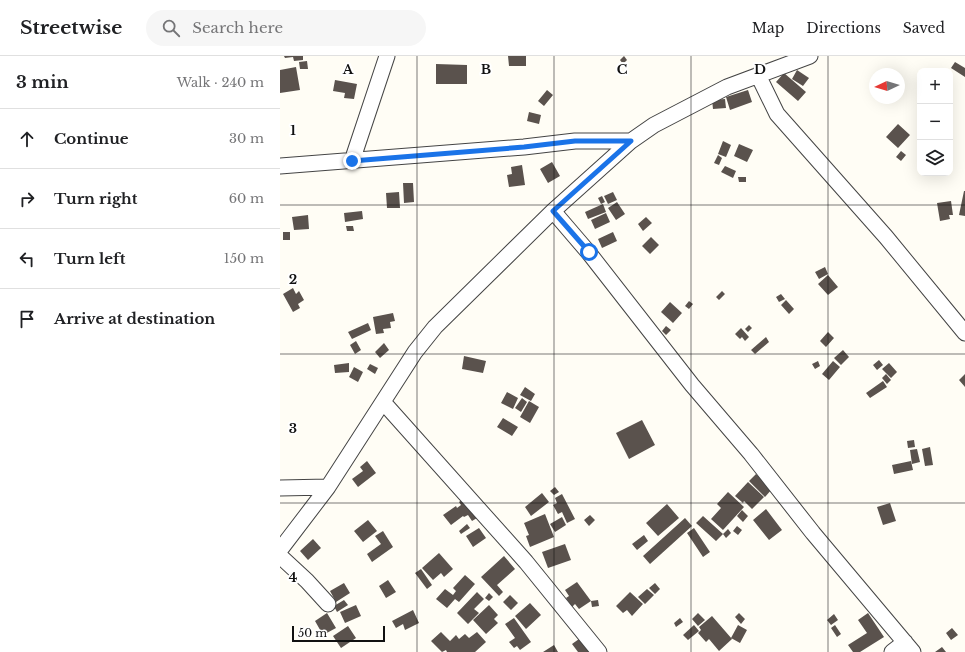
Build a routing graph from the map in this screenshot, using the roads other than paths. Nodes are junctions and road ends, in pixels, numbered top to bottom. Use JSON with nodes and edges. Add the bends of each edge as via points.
{"nodes":[{"id":1,"x":387,"y":56,"type":"edge"},
{"id":2,"x":810,"y":56,"type":"edge"},
{"id":3,"x":758,"y":75,"type":"junction"},
{"id":4,"x":631,"y":141,"type":"junction"},
{"id":5,"x":352,"y":161,"type":"junction"},
{"id":6,"x":280,"y":166,"type":"edge"},
{"id":7,"x":553,"y":211,"type":"junction"},
{"id":8,"x":965,"y":333,"type":"edge"},
{"id":9,"x":384,"y":403,"type":"junction"},
{"id":10,"x":328,"y":487,"type":"junction"},
{"id":11,"x":280,"y":488,"type":"edge"},
{"id":12,"x":280,"y":550,"type":"edge"},
{"id":13,"x":280,"y":556,"type":"edge"},
{"id":14,"x":328,"y":604,"type":"dead end"},
{"id":15,"x":909,"y":647,"type":"edge"},
{"id":16,"x":599,"y":652,"type":"edge"},
{"id":17,"x":892,"y":652,"type":"edge"}],
"edges":[{"from":1,"to":5,"type":"street"},
{"from":2,"to":3,"type":"street"},
{"from":3,"to":4,"type":"street","via":[[727,87],[673,114]]},
{"from":3,"to":8,"type":"street","via":[[777,114],[886,237]]},
{"from":4,"to":5,"type":"street","via":[[575,141]]},
{"from":4,"to":7,"type":"street"},
{"from":5,"to":6,"type":"street"},
{"from":7,"to":9,"type":"street","via":[[435,327],[415,352]]},
{"from":7,"to":15,"type":"street","via":[[589,252],[813,533]]},
{"from":9,"to":10,"type":"street"},
{"from":9,"to":16,"type":"street","via":[[521,556]]},
{"from":10,"to":11,"type":"street"},
{"from":10,"to":12,"type":"street"},
{"from":13,"to":14,"type":"street"},
{"from":15,"to":17,"type":"street"}]}
